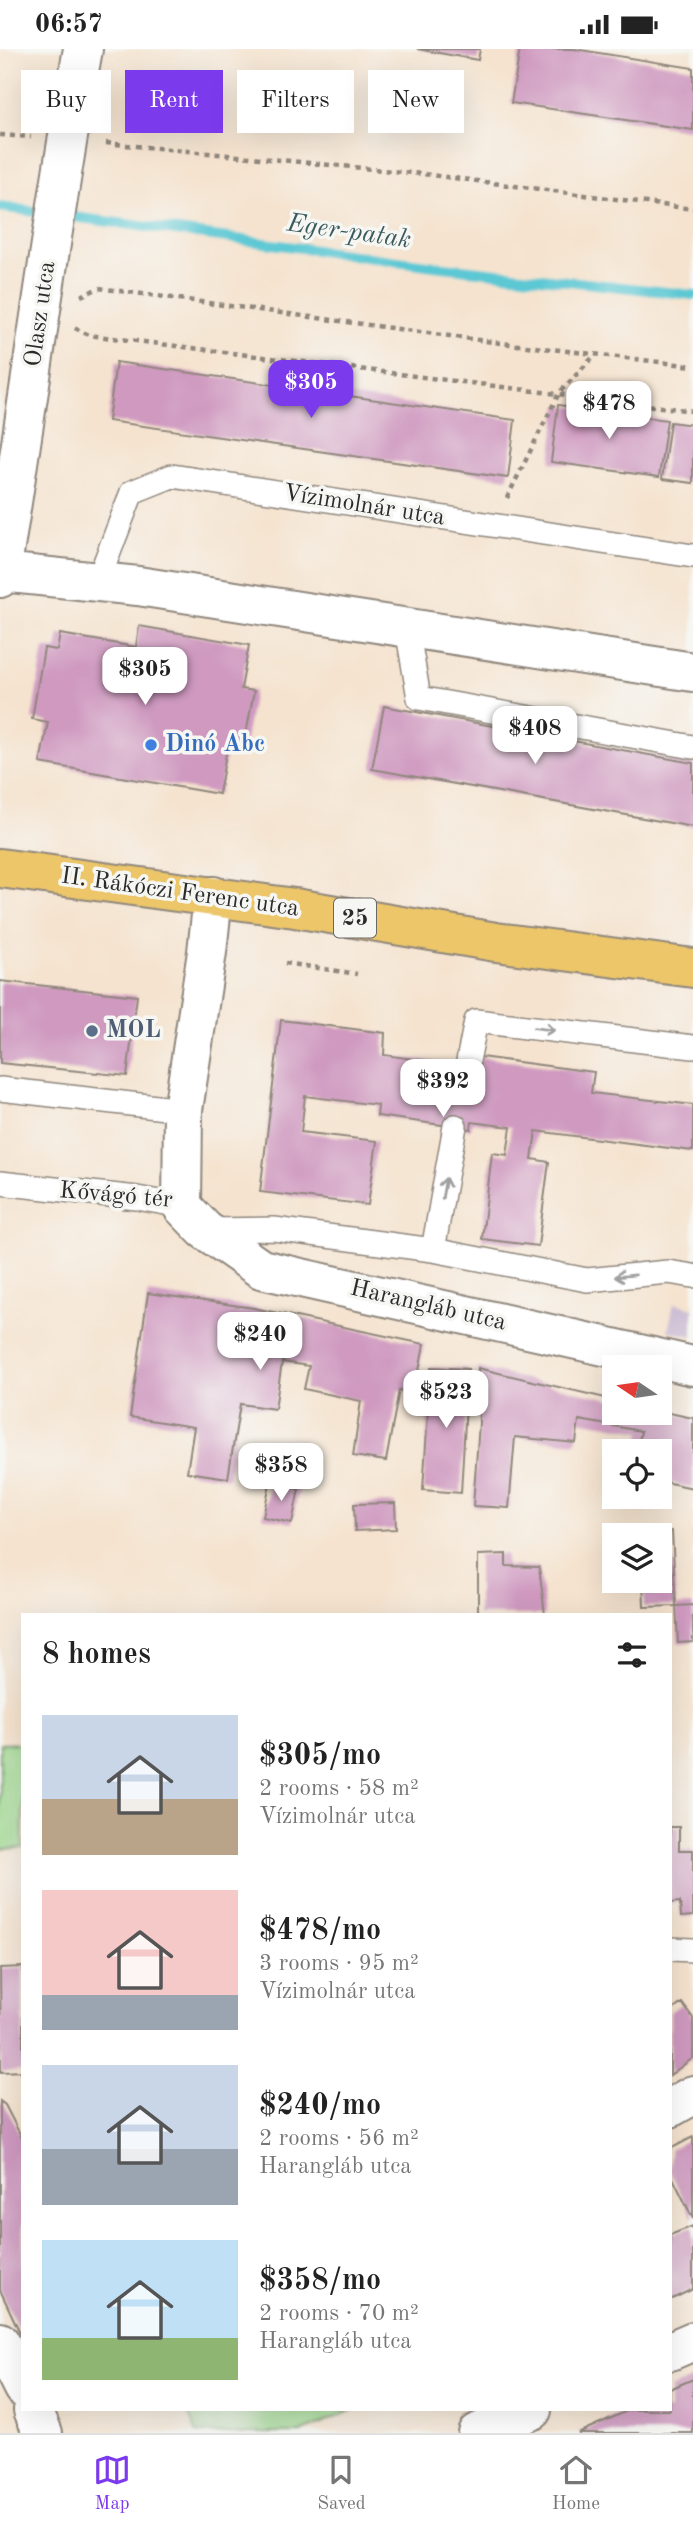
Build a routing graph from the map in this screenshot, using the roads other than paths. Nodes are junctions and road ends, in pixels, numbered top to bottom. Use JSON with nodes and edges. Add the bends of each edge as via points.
{"nodes":[{"id":1,"x":83,"y":49,"type":"edge"},
{"id":2,"x":693,"y":556,"type":"edge"},
{"id":3,"x":1,"y":575,"type":"edge"},
{"id":4,"x":98,"y":582,"type":"junction"},
{"id":5,"x":407,"y":628,"type":"junction"},
{"id":6,"x":693,"y":672,"type":"edge"},
{"id":7,"x":693,"y":747,"type":"edge"},
{"id":8,"x":0,"y":868,"type":"edge"},
{"id":9,"x":213,"y":896,"type":"junction"},
{"id":10,"x":693,"y":968,"type":"edge"},
{"id":11,"x":693,"y":1047,"type":"edge"},
{"id":12,"x":467,"y":1066,"type":"dead end"},
{"id":13,"x":0,"y":1089,"type":"edge"},
{"id":14,"x":183,"y":1110,"type":"junction"},
{"id":15,"x":455,"y":1126,"type":"dead end"},
{"id":16,"x":0,"y":1183,"type":"edge"},
{"id":17,"x":179,"y":1212,"type":"junction"},
{"id":18,"x":433,"y":1250,"type":"junction"},
{"id":19,"x":693,"y":1276,"type":"edge"},
{"id":20,"x":693,"y":1366,"type":"edge"},
{"id":21,"x":672,"y":1949,"type":"edge"},
{"id":22,"x":693,"y":1950,"type":"edge"},
{"id":23,"x":693,"y":2095,"type":"edge"},
{"id":24,"x":672,"y":2107,"type":"edge"},
{"id":25,"x":693,"y":2341,"type":"edge"},
{"id":26,"x":0,"y":2342,"type":"edge"},
{"id":27,"x":672,"y":2350,"type":"edge"},
{"id":28,"x":21,"y":2383,"type":"edge"},
{"id":29,"x":529,"y":2411,"type":"edge"},
{"id":30,"x":484,"y":2424,"type":"edge"}],
"edges":[{"from":1,"to":3,"type":"street","name":"Olasz utca"},
{"from":2,"to":4,"type":"lane","name":"Vízimolnár utca","via":[[173,476],[132,492]]},
{"from":3,"to":4,"type":"street"},
{"from":4,"to":5,"type":"street"},
{"from":5,"to":6,"type":"street"},
{"from":5,"to":7,"type":"lane","via":[[419,698]]},
{"from":8,"to":9,"type":"main road","name":"II. Rákóczi Ferenc utca","number":"25"},
{"from":9,"to":10,"type":"main road","name":"II. Rákóczi Ferenc utca","number":"25","via":[[496,942]]},
{"from":9,"to":14,"type":"street","name":"Kővágó tér"},
{"from":12,"to":11,"type":"lane","one_way":true,"via":[[476,1021]]},
{"from":13,"to":14,"type":"lane"},
{"from":14,"to":17,"type":"street","name":"Kővágó tér"},
{"from":18,"to":15,"type":"lane","one_way":true},
{"from":16,"to":17,"type":"lane","name":"Kővágó tér"},
{"from":17,"to":18,"type":"lane"},
{"from":17,"to":20,"type":"street","name":"Harangláb utca","via":[[261,1269]]},
{"from":19,"to":18,"type":"lane","one_way":true,"via":[[668,1272],[587,1280]]},
{"from":21,"to":22,"type":"lane"},
{"from":23,"to":24,"type":"street"},
{"from":25,"to":27,"type":"street"},
{"from":26,"to":28,"type":"street"},
{"from":29,"to":30,"type":"street"}]}
